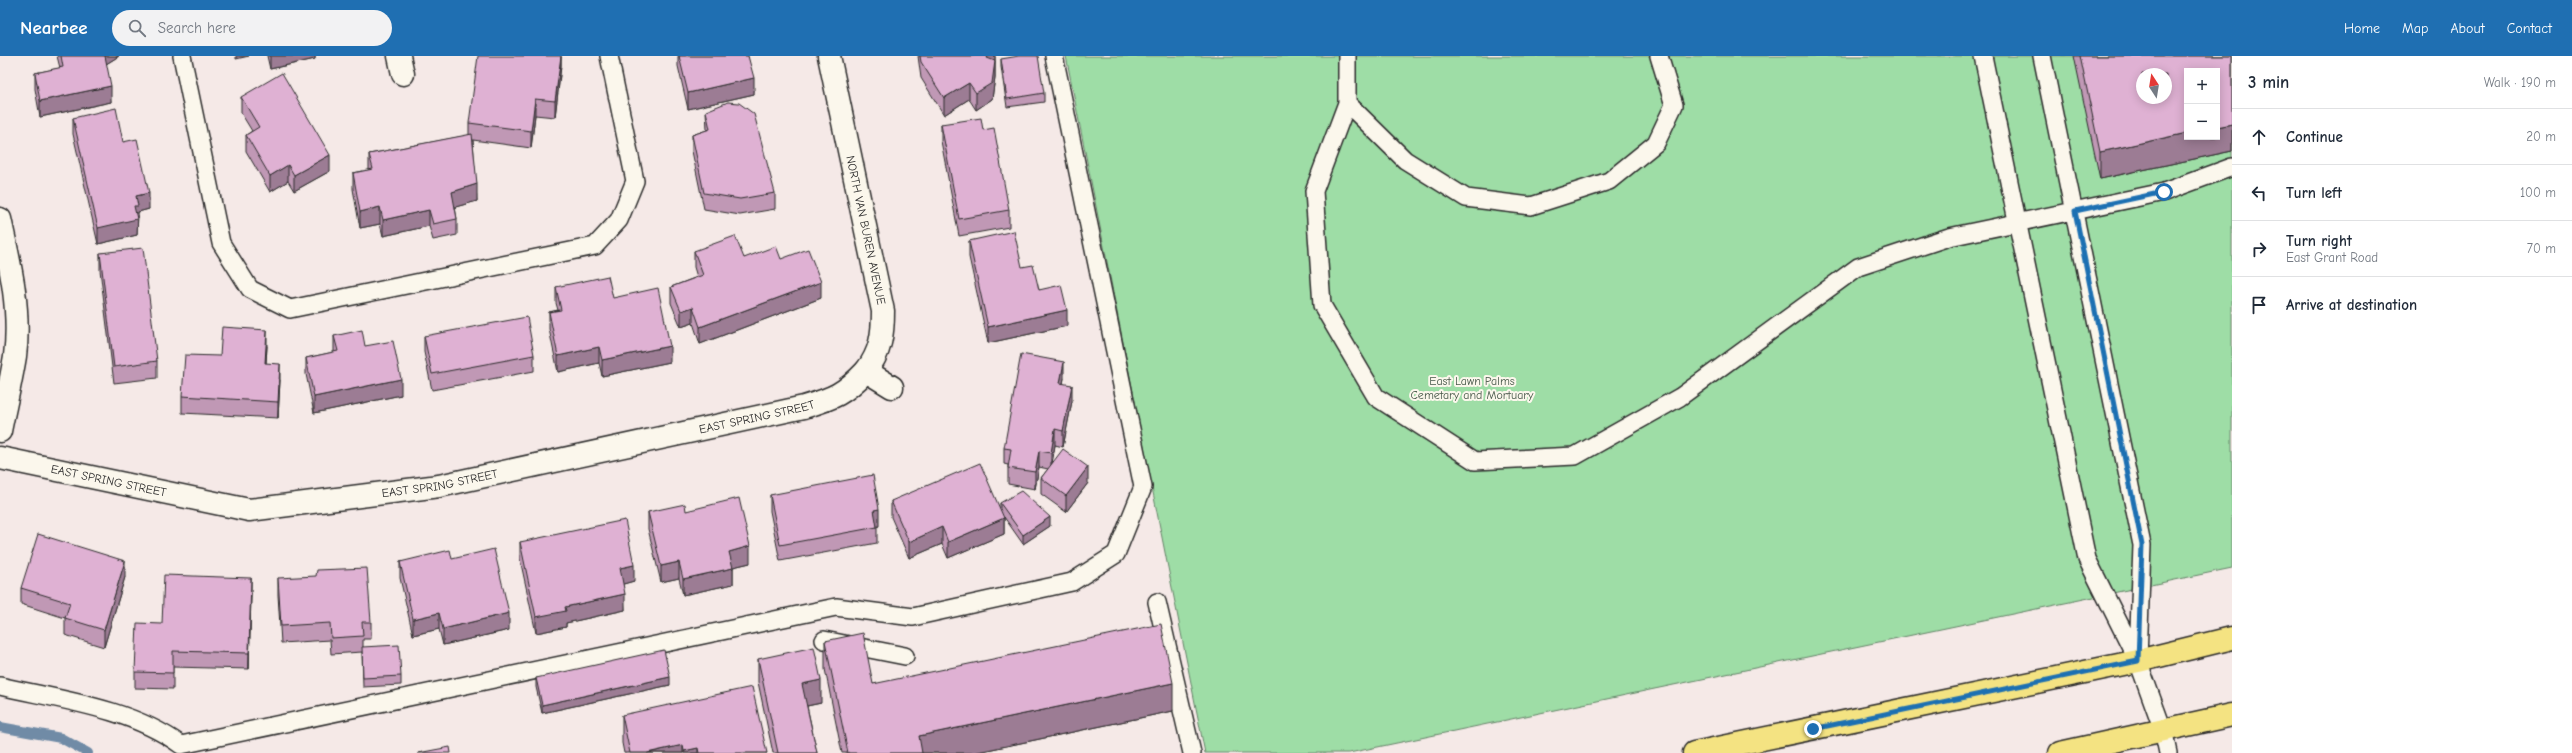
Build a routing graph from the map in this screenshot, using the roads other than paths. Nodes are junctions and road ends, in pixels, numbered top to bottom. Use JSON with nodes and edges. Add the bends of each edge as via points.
{"nodes":[{"id":1,"x":182,"y":56,"type":"edge"},
{"id":2,"x":609,"y":56,"type":"edge"},
{"id":3,"x":829,"y":56,"type":"edge"},
{"id":4,"x":1054,"y":56,"type":"edge"},
{"id":5,"x":1347,"y":56,"type":"edge"},
{"id":6,"x":1659,"y":56,"type":"edge"},
{"id":7,"x":1983,"y":56,"type":"edge"},
{"id":8,"x":2042,"y":56,"type":"edge"},
{"id":9,"x":1347,"y":103,"type":"junction"},
{"id":10,"x":2232,"y":167,"type":"edge"},
{"id":11,"x":2075,"y":211,"type":"junction"},
{"id":12,"x":0,"y":219,"type":"edge"},
{"id":13,"x":2018,"y":222,"type":"junction"},
{"id":14,"x":866,"y":371,"type":"junction"},
{"id":15,"x":892,"y":387,"type":"dead end"},
{"id":16,"x":0,"y":431,"type":"edge"},
{"id":17,"x":0,"y":458,"type":"edge"},
{"id":18,"x":1157,"y":602,"type":"dead end"},
{"id":19,"x":2232,"y":638,"type":"edge"},
{"id":20,"x":824,"y":640,"type":"edge"},
{"id":21,"x":905,"y":656,"type":"dead end"},
{"id":22,"x":2138,"y":661,"type":"junction"},
{"id":23,"x":0,"y":686,"type":"edge"},
{"id":24,"x":2232,"y":715,"type":"edge"},
{"id":25,"x":2163,"y":730,"type":"junction"},
{"id":26,"x":1192,"y":753,"type":"edge"},
{"id":27,"x":1694,"y":753,"type":"edge"},
{"id":28,"x":2060,"y":753,"type":"edge"},
{"id":29,"x":2168,"y":753,"type":"edge"}],
"edges":[{"from":1,"to":2,"type":"lane","via":[[221,243],[250,289],[290,309],[595,246],[619,220],[635,181]]},
{"from":3,"to":14,"type":"street","name":"NORTH VAN BUREN AVENUE","via":[[883,311],[884,335]]},
{"from":4,"to":23,"type":"lane","via":[[1143,487],[1116,554],[1072,582],[912,617],[836,607],[181,745],[160,730],[94,707]]},
{"from":5,"to":9,"type":"lane"},
{"from":6,"to":9,"type":"lane","via":[[1674,105],[1656,143],[1609,181],[1531,206],[1466,198],[1405,160]]},
{"from":7,"to":13,"type":"lane"},
{"from":8,"to":11,"type":"lane"},
{"from":9,"to":13,"type":"lane","via":[[1314,192],[1322,305],[1376,397],[1475,461],[1575,456],[1680,397],[1858,267],[1950,237]]},
{"from":10,"to":11,"type":"lane","via":[[2164,192]]},
{"from":11,"to":13,"type":"lane"},
{"from":11,"to":22,"type":"lane","via":[[2142,545]]},
{"from":12,"to":16,"type":"street","via":[[15,295],[16,324],[15,356]]},
{"from":13,"to":22,"type":"lane","via":[[2087,559]]},
{"from":14,"to":15,"type":"street"},
{"from":14,"to":17,"type":"street","name":"EAST SPRING STREET","via":[[834,398],[804,407],[439,486],[249,510]]},
{"from":18,"to":26,"type":"lane"},
{"from":19,"to":22,"type":"main road"},
{"from":20,"to":21,"type":"lane"},
{"from":22,"to":25,"type":"lane"},
{"from":22,"to":27,"type":"main road"},
{"from":24,"to":25,"type":"main road"},
{"from":25,"to":28,"type":"main road"},
{"from":25,"to":29,"type":"lane"}]}
